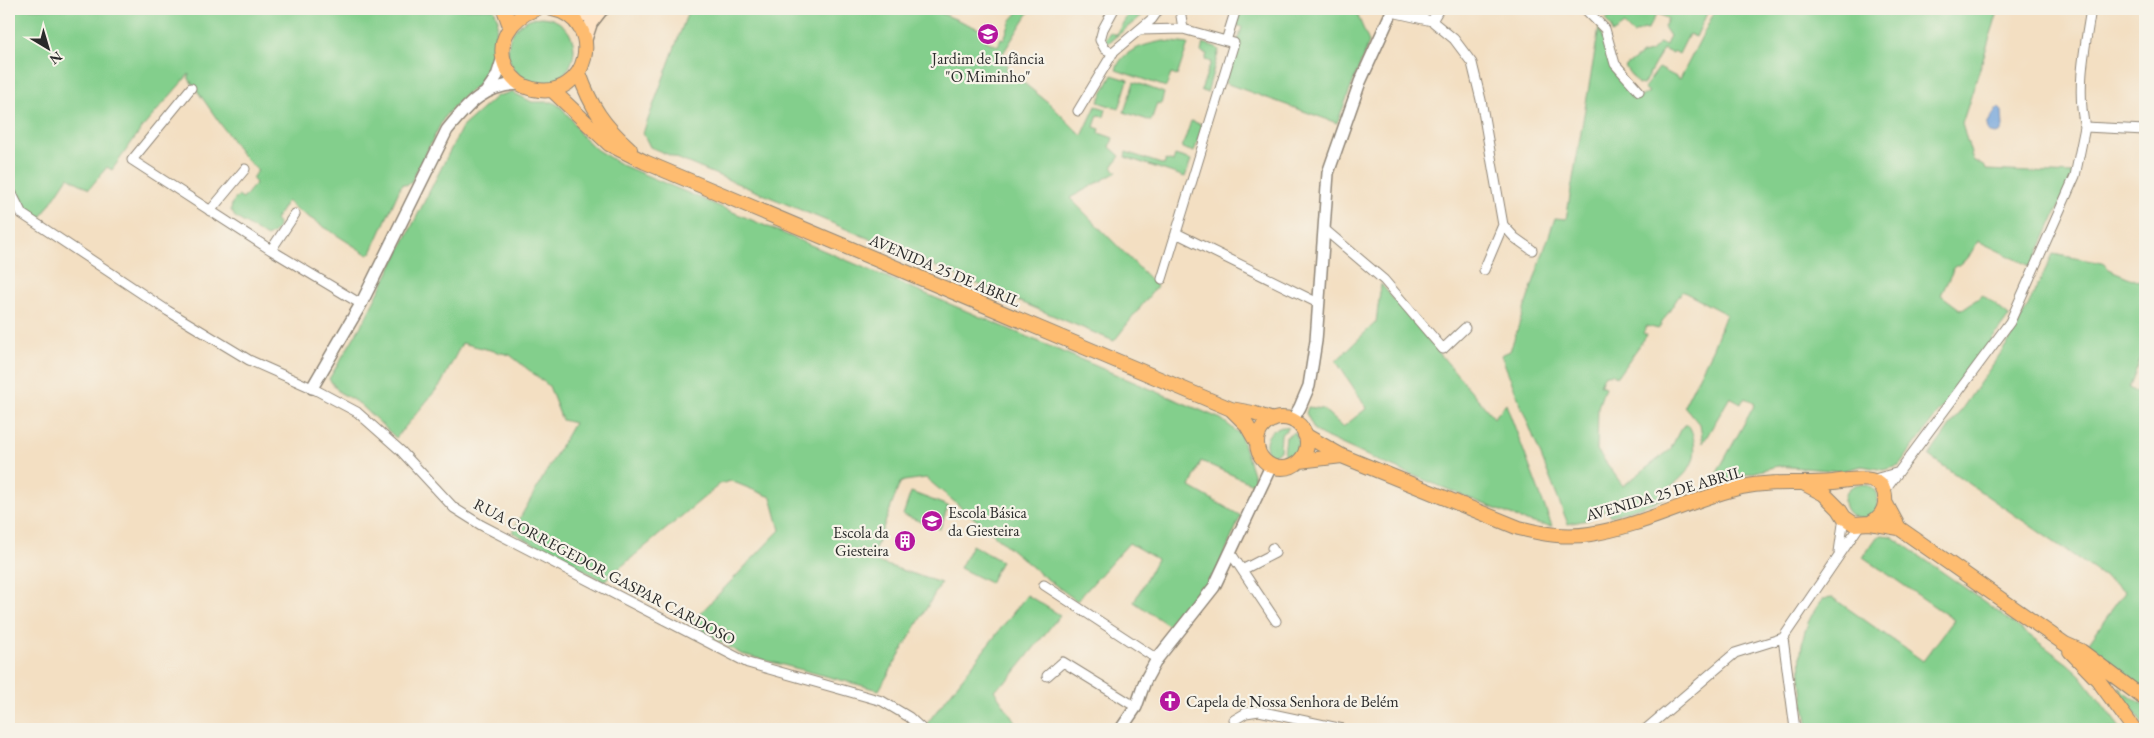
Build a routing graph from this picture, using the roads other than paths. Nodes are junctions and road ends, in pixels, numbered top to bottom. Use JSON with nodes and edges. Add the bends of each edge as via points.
{"nodes":[{"id":1,"x":504,"y":9,"type":"edge"},
{"id":2,"x":536,"y":9,"type":"edge"},
{"id":3,"x":552,"y":9,"type":"edge"},
{"id":4,"x":602,"y":9,"type":"edge"},
{"id":5,"x":1114,"y":9,"type":"edge"},
{"id":6,"x":1160,"y":9,"type":"edge"},
{"id":7,"x":1180,"y":9,"type":"edge"},
{"id":8,"x":1236,"y":9,"type":"edge"},
{"id":9,"x":1439,"y":9,"type":"edge"},
{"id":10,"x":1585,"y":9,"type":"edge"},
{"id":11,"x":2091,"y":9,"type":"edge"},
{"id":12,"x":1392,"y":11,"type":"edge"},
{"id":13,"x":568,"y":15,"type":"junction"},
{"id":14,"x":1432,"y":21,"type":"junction"},
{"id":15,"x":510,"y":26,"type":"junction"},
{"id":16,"x":1183,"y":29,"type":"junction"},
{"id":17,"x":1139,"y":30,"type":"junction"},
{"id":18,"x":1226,"y":41,"type":"junction"},
{"id":19,"x":585,"y":42,"type":"junction"},
{"id":20,"x":1113,"y":53,"type":"junction"},
{"id":21,"x":503,"y":57,"type":"junction"},
{"id":22,"x":579,"y":73,"type":"junction"},
{"id":23,"x":521,"y":84,"type":"junction"},
{"id":24,"x":191,"y":88,"type":"dead end"},
{"id":25,"x":552,"y":90,"type":"junction"},
{"id":26,"x":1639,"y":91,"type":"dead end"},
{"id":27,"x":486,"y":92,"type":"junction"},
{"id":28,"x":1078,"y":111,"type":"dead end"},
{"id":29,"x":2085,"y":127,"type":"junction"},
{"id":30,"x":2145,"y":130,"type":"edge"},
{"id":31,"x":645,"y":162,"type":"junction"},
{"id":32,"x":245,"y":169,"type":"dead end"},
{"id":33,"x":9,"y":188,"type":"edge"},
{"id":34,"x":9,"y":207,"type":"edge"},
{"id":35,"x":210,"y":211,"type":"junction"},
{"id":36,"x":22,"y":214,"type":"junction"},
{"id":37,"x":295,"y":214,"type":"dead end"},
{"id":38,"x":1503,"y":225,"type":"junction"},
{"id":39,"x":1324,"y":229,"type":"junction"},
{"id":40,"x":1176,"y":232,"type":"junction"},
{"id":41,"x":271,"y":250,"type":"junction"},
{"id":42,"x":1532,"y":250,"type":"dead end"},
{"id":43,"x":1484,"y":270,"type":"dead end"},
{"id":44,"x":1162,"y":279,"type":"dead end"},
{"id":45,"x":361,"y":304,"type":"junction"},
{"id":46,"x":1318,"y":304,"type":"junction"},
{"id":47,"x":1465,"y":328,"type":"dead end"},
{"id":48,"x":312,"y":388,"type":"junction"},
{"id":49,"x":1231,"y":410,"type":"junction"},
{"id":50,"x":1273,"y":420,"type":"junction"},
{"id":51,"x":1292,"y":421,"type":"junction"},
{"id":52,"x":1305,"y":435,"type":"junction"},
{"id":53,"x":1257,"y":443,"type":"junction"},
{"id":54,"x":1342,"y":456,"type":"junction"},
{"id":55,"x":1299,"y":462,"type":"junction"},
{"id":56,"x":1272,"y":466,"type":"junction"},
{"id":57,"x":1896,"y":474,"type":"junction"},
{"id":58,"x":1853,"y":479,"type":"junction"},
{"id":59,"x":1871,"y":480,"type":"junction"},
{"id":60,"x":1800,"y":482,"type":"junction"},
{"id":61,"x":1884,"y":497,"type":"junction"},
{"id":62,"x":1842,"y":513,"type":"junction"},
{"id":63,"x":1865,"y":524,"type":"junction"},
{"id":64,"x":1900,"y":528,"type":"junction"},
{"id":65,"x":1272,"y":548,"type":"dead end"},
{"id":66,"x":1230,"y":552,"type":"junction"},
{"id":67,"x":1837,"y":559,"type":"junction"},
{"id":68,"x":1242,"y":570,"type":"junction"},
{"id":69,"x":1044,"y":585,"type":"dead end"},
{"id":70,"x":1276,"y":621,"type":"dead end"},
{"id":71,"x":1783,"y":638,"type":"junction"},
{"id":72,"x":2065,"y":644,"type":"junction"},
{"id":73,"x":1157,"y":659,"type":"junction"},
{"id":74,"x":1047,"y":676,"type":"dead end"},
{"id":75,"x":2145,"y":698,"type":"edge"},
{"id":76,"x":1136,"y":707,"type":"junction"},
{"id":77,"x":1234,"y":720,"type":"dead end"},
{"id":78,"x":1648,"y":728,"type":"edge"},
{"id":79,"x":922,"y":729,"type":"edge"},
{"id":80,"x":1121,"y":729,"type":"edge"},
{"id":81,"x":1343,"y":729,"type":"edge"},
{"id":82,"x":1795,"y":729,"type":"edge"},
{"id":83,"x":2134,"y":729,"type":"edge"}],
"edges":[{"from":1,"to":15,"type":"main road"},
{"from":2,"to":15,"type":"main road","via":[[517,18]]},
{"from":3,"to":13,"type":"main road"},
{"from":4,"to":13,"type":"main road","via":[[584,15]]},
{"from":4,"to":19,"type":"main road","via":[[591,23]]},
{"from":5,"to":20,"type":"street","via":[[1102,29],[1100,40],[1105,49]]},
{"from":6,"to":17,"type":"street"},
{"from":7,"to":16,"type":"street"},
{"from":8,"to":18,"type":"street"},
{"from":9,"to":14,"type":"street"},
{"from":10,"to":26,"type":"street","via":[[1605,29],[1616,64]]},
{"from":11,"to":29,"type":"street","via":[[2082,73],[2081,110]]},
{"from":12,"to":14,"type":"street"},
{"from":12,"to":39,"type":"street","via":[[1360,82],[1328,173]]},
{"from":13,"to":19,"type":"main road","via":[[582,31]]},
{"from":14,"to":38,"type":"street","via":[[1454,39],[1472,63]]},
{"from":15,"to":21,"type":"main road"},
{"from":16,"to":17,"type":"street"},
{"from":16,"to":18,"type":"street"},
{"from":17,"to":20,"type":"street"},
{"from":18,"to":40,"type":"street","via":[[1234,43]]},
{"from":19,"to":22,"type":"main road","via":[[586,52]]},
{"from":20,"to":28,"type":"street"},
{"from":21,"to":23,"type":"main road","via":[[513,77]]},
{"from":21,"to":27,"type":"street","via":[[497,76]]},
{"from":22,"to":25,"type":"main road","via":[[562,87]]},
{"from":22,"to":31,"type":"main road","name":"AVENIDA 25 DE ABRIL","via":[[589,101],[598,114],[614,135]]},
{"from":23,"to":25,"type":"main road","via":[[541,91]]},
{"from":23,"to":27,"type":"street","via":[[504,85]]},
{"from":24,"to":35,"type":"street","via":[[132,160]]},
{"from":25,"to":31,"type":"main road","name":"AVENIDA 25 DE ABRIL","via":[[609,144]]},
{"from":27,"to":45,"type":"street","via":[[467,106],[447,130]]},
{"from":29,"to":30,"type":"street"},
{"from":29,"to":57,"type":"street","via":[[2075,176],[2010,322]]},
{"from":31,"to":49,"type":"main road","name":"AVENIDA 25 DE ABRIL"},
{"from":32,"to":35,"type":"street"},
{"from":33,"to":36,"type":"street","name":"RUA CORREGEDOR GASPAR CARDOSO"},
{"from":34,"to":36,"type":"street"},
{"from":35,"to":41,"type":"street"},
{"from":36,"to":48,"type":"street","name":"RUA CORREGEDOR GASPAR CARDOSO","via":[[168,311],[249,360]]},
{"from":37,"to":41,"type":"street"},
{"from":38,"to":42,"type":"street"},
{"from":38,"to":43,"type":"street"},
{"from":39,"to":46,"type":"street"},
{"from":39,"to":47,"type":"street","via":[[1384,280],[1443,349]]},
{"from":40,"to":44,"type":"street"},
{"from":40,"to":46,"type":"street"},
{"from":41,"to":45,"type":"street"},
{"from":45,"to":48,"type":"street"},
{"from":46,"to":51,"type":"street","via":[[1309,386]]},
{"from":48,"to":79,"type":"street","name":"RUA CORREGEDOR GASPAR CARDOSO","via":[[357,412],[401,451],[454,508],[481,525],[748,663],[882,701],[910,717]]},
{"from":49,"to":50,"type":"main road","name":"AVENIDA 25 DE ABRIL"},
{"from":49,"to":53,"type":"main road","name":"AVENIDA 25 DE ABRIL","via":[[1246,424]]},
{"from":50,"to":51,"type":"main road"},
{"from":50,"to":53,"type":"main road","via":[[1262,429]]},
{"from":51,"to":52,"type":"main road"},
{"from":52,"to":54,"type":"main road","name":"AVENIDA 25 DE ABRIL"},
{"from":52,"to":55,"type":"main road","via":[[1306,449]]},
{"from":53,"to":56,"type":"main road","via":[[1261,457]]},
{"from":54,"to":55,"type":"main road","name":"AVENIDA 25 DE ABRIL"},
{"from":54,"to":60,"type":"main road","name":"AVENIDA 25 DE ABRIL","via":[[1520,528],[1565,536],[1616,528],[1742,487]]},
{"from":55,"to":56,"type":"main road","via":[[1286,468]]},
{"from":56,"to":66,"type":"street"},
{"from":57,"to":59,"type":"street"},
{"from":57,"to":61,"type":"street"},
{"from":58,"to":59,"type":"main road","name":"AVENIDA 25 DE ABRIL"},
{"from":58,"to":60,"type":"main road","name":"AVENIDA 25 DE ABRIL"},
{"from":58,"to":62,"type":"main road","via":[[1839,495]]},
{"from":59,"to":61,"type":"main road","name":"AVENIDA 25 DE ABRIL"},
{"from":60,"to":62,"type":"main road","name":"AVENIDA 25 DE ABRIL","via":[[1824,494]]},
{"from":61,"to":63,"type":"main road","via":[[1881,515]]},
{"from":61,"to":64,"type":"main road","name":"AVENIDA 25 DE ABRIL"},
{"from":62,"to":63,"type":"main road","name":"AVENIDA 25 DE ABRIL","via":[[1854,524]]},
{"from":62,"to":67,"type":"street","via":[[1842,541]]},
{"from":63,"to":64,"type":"main road","name":"AVENIDA 25 DE ABRIL"},
{"from":63,"to":67,"type":"street"},
{"from":64,"to":72,"type":"main road","name":"AVENIDA 25 DE ABRIL"},
{"from":65,"to":68,"type":"street","via":[[1275,553]]},
{"from":66,"to":68,"type":"street"},
{"from":66,"to":73,"type":"street","via":[[1214,587]]},
{"from":67,"to":71,"type":"street"},
{"from":68,"to":70,"type":"street"},
{"from":69,"to":73,"type":"street"},
{"from":71,"to":78,"type":"street","via":[[1735,653]]},
{"from":71,"to":82,"type":"street"},
{"from":72,"to":75,"type":"main road","name":"AVENIDA 25 DE ABRIL","via":[[2081,651]]},
{"from":72,"to":83,"type":"main road","name":"AVENIDA 25 DE ABRIL","via":[[2098,680]]},
{"from":73,"to":76,"type":"street"},
{"from":74,"to":76,"type":"street","via":[[1063,662]]},
{"from":76,"to":80,"type":"street"},
{"from":77,"to":81,"type":"street","via":[[1246,713],[1259,711]]}]}
